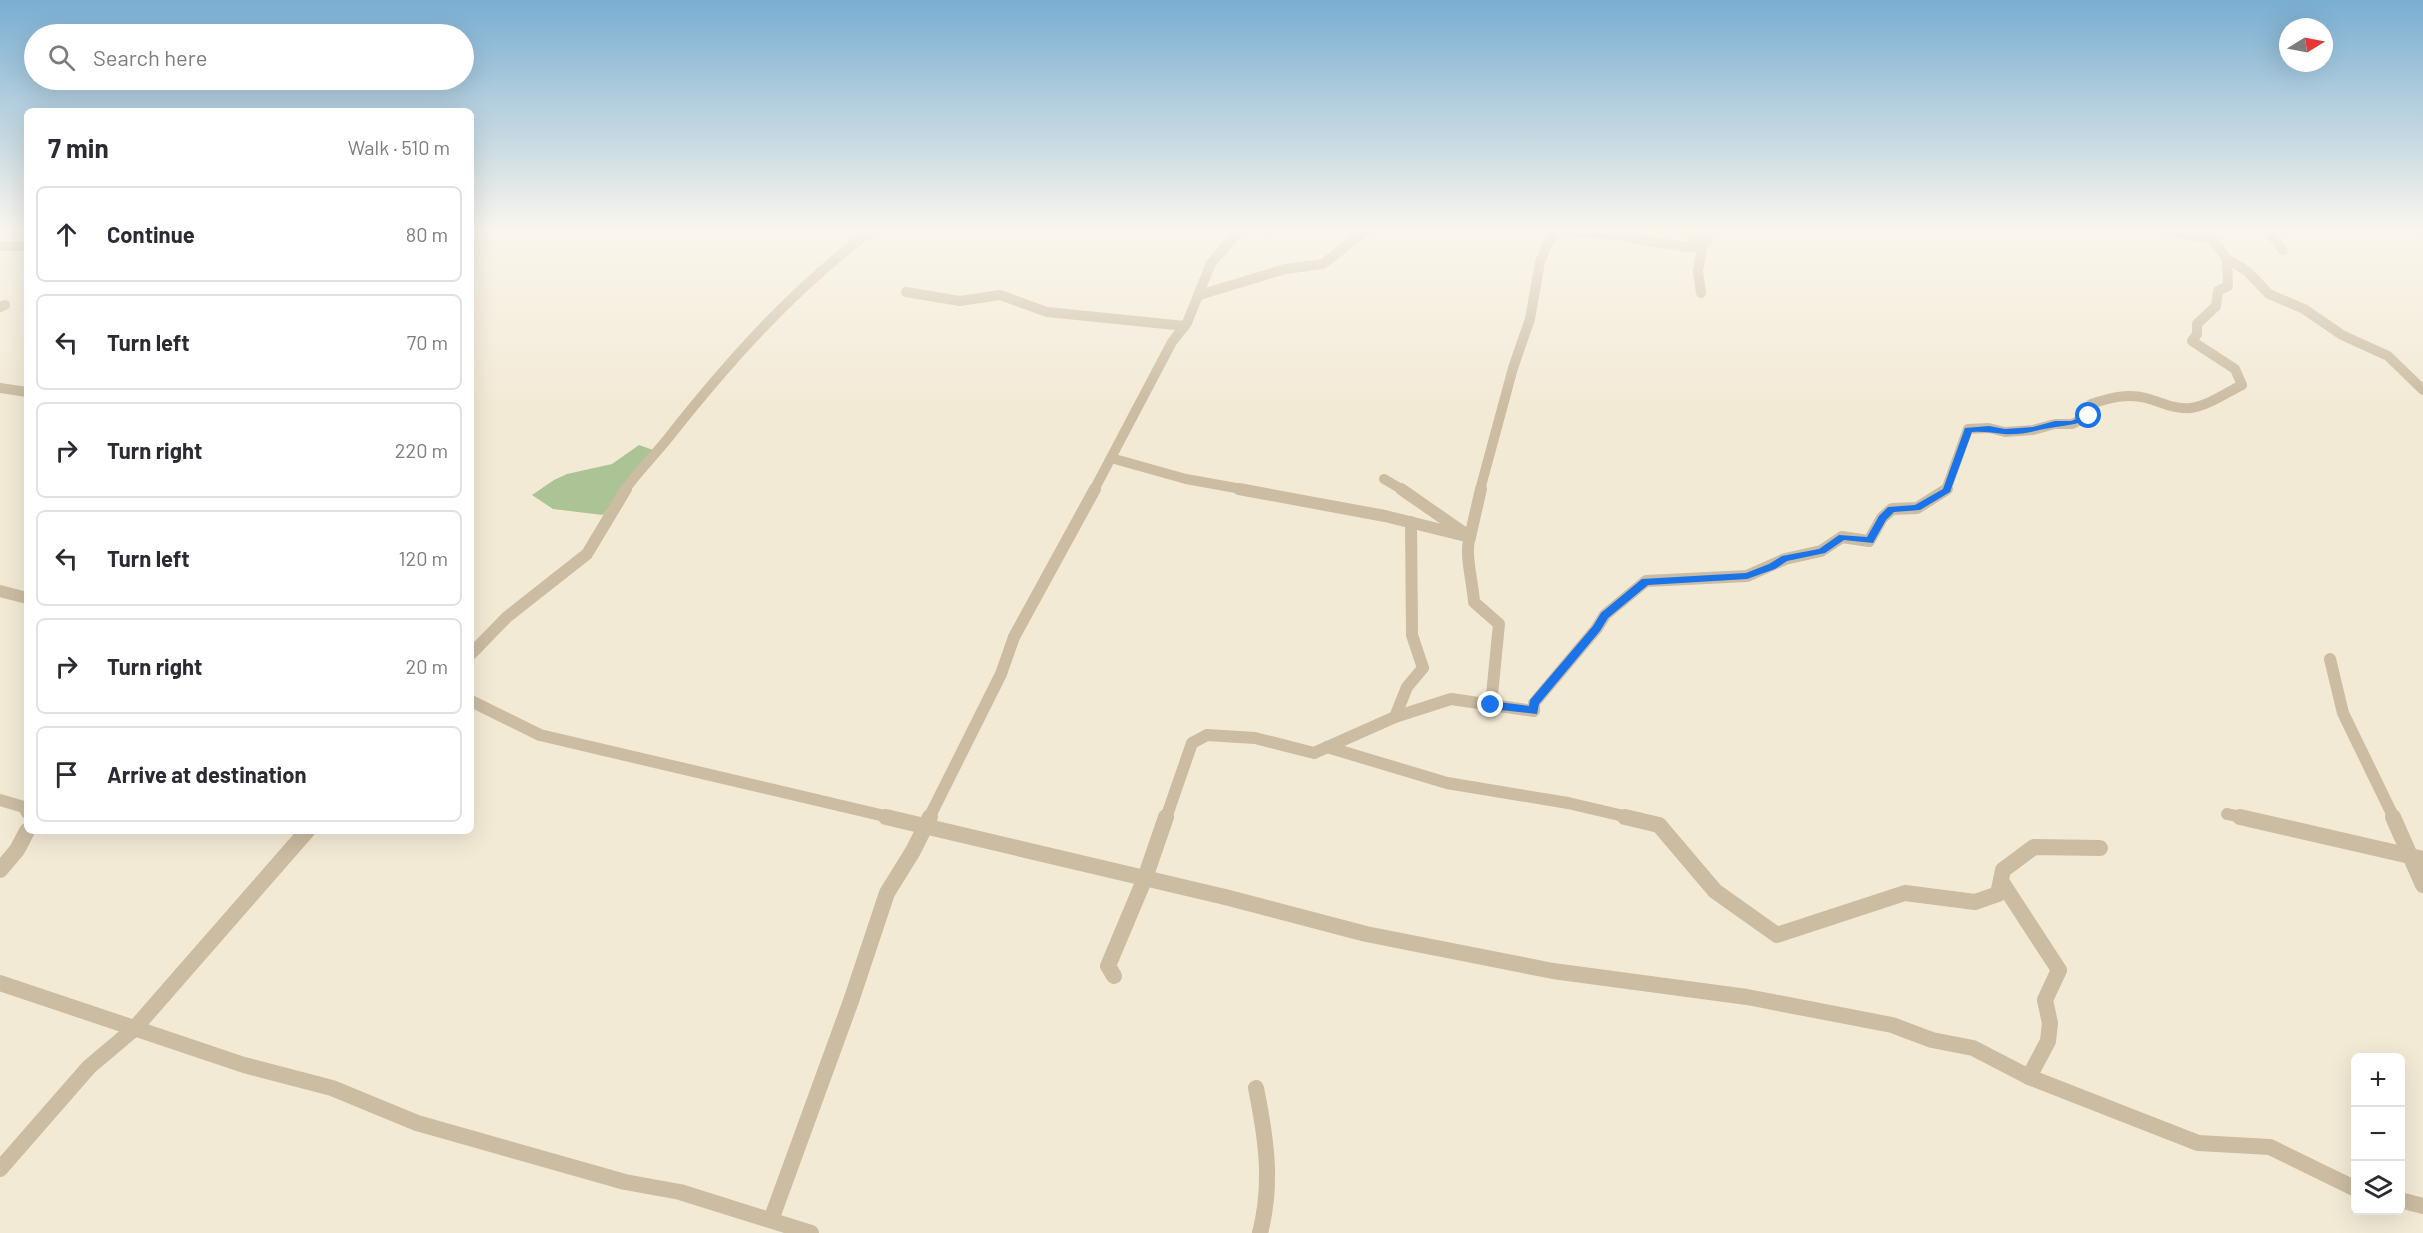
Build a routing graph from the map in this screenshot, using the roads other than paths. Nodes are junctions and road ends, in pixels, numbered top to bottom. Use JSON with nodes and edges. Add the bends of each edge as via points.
{"nodes":[{"id":1,"x":803,"y":289,"type":"edge"},
{"id":2,"x":1200,"y":289,"type":"edge"},
{"id":3,"x":1220,"y":289,"type":"edge"},
{"id":4,"x":1535,"y":289,"type":"edge"},
{"id":5,"x":1700,"y":289,"type":"edge"},
{"id":6,"x":2223,"y":289,"type":"edge"},
{"id":7,"x":2264,"y":289,"type":"edge"},
{"id":8,"x":906,"y":292,"type":"dead end"},
{"id":9,"x":1701,"y":293,"type":"dead end"},
{"id":10,"x":1199,"y":295,"type":"junction"},
{"id":11,"x":1185,"y":326,"type":"junction"},
{"id":12,"x":0,"y":388,"type":"edge"},
{"id":13,"x":2423,"y":390,"type":"edge"},
{"id":14,"x":24,"y":392,"type":"edge"},
{"id":15,"x":1111,"y":458,"type":"junction"},
{"id":16,"x":1384,"y":479,"type":"dead end"},
{"id":17,"x":1411,"y":522,"type":"junction"},
{"id":18,"x":1470,"y":537,"type":"junction"},
{"id":19,"x":0,"y":591,"type":"edge"},
{"id":20,"x":24,"y":597,"type":"edge"},
{"id":21,"x":474,"y":650,"type":"edge"},
{"id":22,"x":2330,"y":659,"type":"dead end"},
{"id":23,"x":474,"y":702,"type":"edge"},
{"id":24,"x":1491,"y":705,"type":"junction"},
{"id":25,"x":1395,"y":717,"type":"junction"},
{"id":26,"x":1328,"y":747,"type":"junction"},
{"id":27,"x":0,"y":800,"type":"edge"},
{"id":28,"x":24,"y":807,"type":"edge"},
{"id":29,"x":2227,"y":814,"type":"dead end"},
{"id":30,"x":924,"y":826,"type":"junction"},
{"id":31,"x":25,"y":834,"type":"edge"},
{"id":32,"x":305,"y":834,"type":"edge"},
{"id":33,"x":2100,"y":848,"type":"dead end"},
{"id":34,"x":2417,"y":857,"type":"edge"},
{"id":35,"x":0,"y":870,"type":"edge"},
{"id":36,"x":1145,"y":878,"type":"junction"},
{"id":37,"x":2001,"y":881,"type":"junction"},
{"id":38,"x":2423,"y":885,"type":"edge"},
{"id":39,"x":1114,"y":976,"type":"dead end"},
{"id":40,"x":0,"y":983,"type":"edge"},
{"id":41,"x":134,"y":1029,"type":"junction"},
{"id":42,"x":2029,"y":1077,"type":"junction"},
{"id":43,"x":1256,"y":1088,"type":"dead end"},
{"id":44,"x":0,"y":1169,"type":"edge"},
{"id":45,"x":2351,"y":1186,"type":"edge"},
{"id":46,"x":2405,"y":1201,"type":"edge"},
{"id":47,"x":2423,"y":1206,"type":"edge"},
{"id":48,"x":771,"y":1220,"type":"junction"},
{"id":49,"x":811,"y":1233,"type":"edge"},
{"id":50,"x":1260,"y":1233,"type":"edge"}],
"edges":[{"from":1,"to":21,"type":"street","via":[[719,374],[638,471],[587,554],[507,617]]},
{"from":2,"to":10,"type":"street"},
{"from":3,"to":10,"type":"street"},
{"from":4,"to":18,"type":"street","via":[[1531,316],[1511,371]]},
{"from":5,"to":9,"type":"street"},
{"from":6,"to":24,"type":"street","via":[[2218,291],[2216,306],[2197,324],[2192,341],[2235,369],[2242,385],[2190,408],[2135,396],[2091,404],[2089,416],[2072,424],[2005,432],[1968,429],[1947,490],[1917,508],[1892,509],[1869,541],[1842,537],[1821,551],[1785,559],[1747,576],[1646,581],[1605,615],[1534,703],[1534,711]]},
{"from":7,"to":13,"type":"street","via":[[2388,356]]},
{"from":8,"to":11,"type":"street","via":[[960,301],[1000,295],[1047,312]]},
{"from":10,"to":11,"type":"street"},
{"from":11,"to":15,"type":"street","via":[[1172,342]]},
{"from":12,"to":14,"type":"street"},
{"from":15,"to":17,"type":"street","via":[[1186,479]]},
{"from":15,"to":30,"type":"street","via":[[1014,637],[1001,674]]},
{"from":16,"to":18,"type":"street"},
{"from":17,"to":18,"type":"street"},
{"from":17,"to":25,"type":"street","via":[[1413,635],[1423,668],[1407,687]]},
{"from":18,"to":24,"type":"street","via":[[1466,548],[1474,602],[1499,624]]},
{"from":19,"to":20,"type":"street"},
{"from":22,"to":34,"type":"street","via":[[2343,713]]},
{"from":23,"to":30,"type":"street","via":[[540,735]]},
{"from":24,"to":25,"type":"street","via":[[1451,699]]},
{"from":25,"to":26,"type":"street"},
{"from":26,"to":36,"type":"street","via":[[1314,753],[1255,738],[1207,735],[1192,743]]},
{"from":26,"to":37,"type":"street","via":[[1447,783],[1568,803],[1659,825],[1715,891],[1777,935],[1905,893],[1975,902],[1998,894]]},
{"from":27,"to":28,"type":"street"},
{"from":29,"to":34,"type":"street"},
{"from":30,"to":36,"type":"street"},
{"from":30,"to":48,"type":"street","via":[[887,893]]},
{"from":31,"to":35,"type":"street"},
{"from":32,"to":41,"type":"street"},
{"from":33,"to":37,"type":"street","via":[[2034,847],[2003,870]]},
{"from":34,"to":38,"type":"street"},
{"from":36,"to":39,"type":"street","via":[[1108,966]]},
{"from":36,"to":42,"type":"street","via":[[1366,934],[1542,969],[1747,997],[1892,1025],[1932,1040],[1973,1048]]},
{"from":37,"to":42,"type":"street","via":[[2059,969],[2045,1000],[2051,1021],[2047,1049]]},
{"from":40,"to":41,"type":"street"},
{"from":41,"to":44,"type":"street","via":[[89,1067]]},
{"from":41,"to":48,"type":"street","via":[[244,1065],[332,1088],[417,1123]]},
{"from":42,"to":45,"type":"street","via":[[2198,1143],[2270,1147]]},
{"from":43,"to":50,"type":"street","via":[[1269,1154],[1269,1186]]},
{"from":46,"to":47,"type":"street"},
{"from":48,"to":49,"type":"street"}]}
